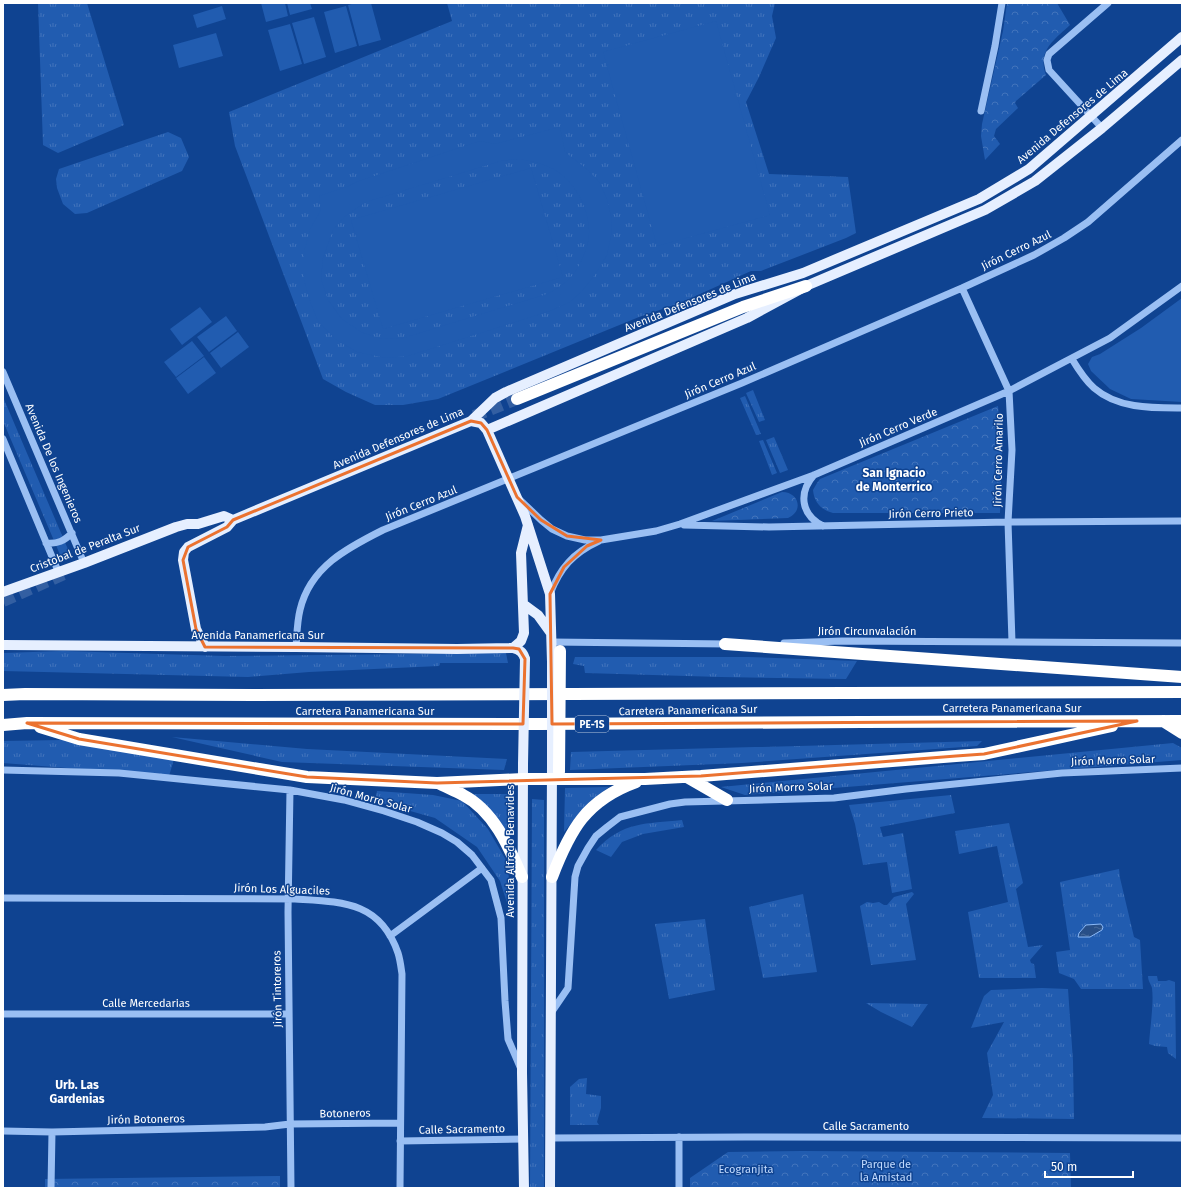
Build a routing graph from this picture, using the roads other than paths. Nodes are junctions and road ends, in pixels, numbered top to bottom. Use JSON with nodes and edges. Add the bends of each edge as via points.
{"nodes":[{"id":1,"x":1002,"y":3,"type":"edge"},
{"id":2,"x":1108,"y":3,"type":"edge"},
{"id":3,"x":1182,"y":37,"type":"edge"},
{"id":4,"x":1182,"y":60,"type":"edge"},
{"id":5,"x":981,"y":112,"type":"dead end"},
{"id":6,"x":1091,"y":117,"type":"junction"},
{"id":7,"x":1102,"y":128,"type":"junction"},
{"id":8,"x":1182,"y":140,"type":"edge"},
{"id":9,"x":806,"y":286,"type":"junction"},
{"id":10,"x":1182,"y":286,"type":"edge"},
{"id":11,"x":962,"y":288,"type":"junction"},
{"id":12,"x":1072,"y":359,"type":"junction"},
{"id":13,"x":3,"y":372,"type":"edge"},
{"id":14,"x":1009,"y":391,"type":"junction"},
{"id":15,"x":517,"y":399,"type":"tunnel mouth"},
{"id":16,"x":1182,"y":408,"type":"edge"},
{"id":17,"x":471,"y":420,"type":"junction"},
{"id":18,"x":487,"y":430,"type":"junction"},
{"id":19,"x":3,"y":440,"type":"edge"},
{"id":20,"x":814,"y":475,"type":"junction"},
{"id":21,"x":509,"y":479,"type":"junction"},
{"id":22,"x":517,"y":497,"type":"junction"},
{"id":23,"x":233,"y":520,"type":"junction"},
{"id":24,"x":1182,"y":521,"type":"edge"},
{"id":25,"x":1008,"y":522,"type":"junction"},
{"id":26,"x":680,"y":524,"type":"junction"},
{"id":27,"x":528,"y":525,"type":"junction"},
{"id":28,"x":823,"y":526,"type":"junction"},
{"id":29,"x":176,"y":527,"type":"joint"},
{"id":30,"x":72,"y":533,"type":"junction"},
{"id":31,"x":601,"y":540,"type":"junction"},
{"id":32,"x":46,"y":543,"type":"junction"},
{"id":33,"x":84,"y":562,"type":"junction"},
{"id":34,"x":58,"y":571,"type":"junction"},
{"id":35,"x":3,"y":592,"type":"edge"},
{"id":36,"x":550,"y":594,"type":"junction"},
{"id":37,"x":523,"y":604,"type":"junction"},
{"id":38,"x":556,"y":642,"type":"junction"},
{"id":39,"x":1012,"y":642,"type":"junction"},
{"id":40,"x":1182,"y":643,"type":"edge"},
{"id":41,"x":725,"y":644,"type":"junction"},
{"id":42,"x":3,"y":645,"type":"edge"},
{"id":43,"x":296,"y":646,"type":"junction"},
{"id":44,"x":205,"y":647,"type":"junction"},
{"id":45,"x":513,"y":648,"type":"junction"},
{"id":46,"x":1182,"y":677,"type":"edge"},
{"id":47,"x":1182,"y":692,"type":"edge"},
{"id":48,"x":3,"y":696,"type":"edge"},
{"id":49,"x":1138,"y":721,"type":"junction"},
{"id":50,"x":1163,"y":721,"type":"junction"},
{"id":51,"x":1182,"y":721,"type":"edge"},
{"id":52,"x":27,"y":723,"type":"junction"},
{"id":53,"x":3,"y":725,"type":"edge"},
{"id":54,"x":1182,"y":733,"type":"edge"},
{"id":55,"x":1182,"y":768,"type":"edge"},
{"id":56,"x":3,"y":770,"type":"edge"},
{"id":57,"x":556,"y":774,"type":"junction"},
{"id":58,"x":687,"y":777,"type":"junction"},
{"id":59,"x":523,"y":779,"type":"junction"},
{"id":60,"x":644,"y":779,"type":"junction"},
{"id":61,"x":437,"y":783,"type":"junction"},
{"id":62,"x":290,"y":790,"type":"junction"},
{"id":63,"x":727,"y":800,"type":"junction"},
{"id":64,"x":482,"y":868,"type":"junction"},
{"id":65,"x":522,"y":877,"type":"junction"},
{"id":66,"x":552,"y":877,"type":"junction"},
{"id":67,"x":3,"y":898,"type":"edge"},
{"id":68,"x":288,"y":899,"type":"junction"},
{"id":69,"x":390,"y":936,"type":"junction"},
{"id":70,"x":551,"y":1013,"type":"junction"},
{"id":71,"x":3,"y":1014,"type":"edge"},
{"id":72,"x":289,"y":1014,"type":"junction"},
{"id":73,"x":522,"y":1073,"type":"junction"},
{"id":74,"x":400,"y":1123,"type":"junction"},
{"id":75,"x":290,"y":1124,"type":"junction"},
{"id":76,"x":3,"y":1131,"type":"edge"},
{"id":77,"x":52,"y":1132,"type":"junction"},
{"id":78,"x":679,"y":1137,"type":"junction"},
{"id":79,"x":550,"y":1138,"type":"junction"},
{"id":80,"x":1182,"y":1138,"type":"edge"},
{"id":81,"x":524,"y":1139,"type":"junction"},
{"id":82,"x":400,"y":1141,"type":"junction"},
{"id":83,"x":51,"y":1188,"type":"edge"},
{"id":84,"x":292,"y":1188,"type":"edge"},
{"id":85,"x":400,"y":1188,"type":"edge"},
{"id":86,"x":524,"y":1188,"type":"edge"},
{"id":87,"x":550,"y":1188,"type":"edge"},
{"id":88,"x":679,"y":1188,"type":"edge"}],
"edges":[{"from":1,"to":5,"type":"street"},
{"from":2,"to":6,"type":"street","via":[[1049,54],[1047,60],[1049,70]]},
{"from":3,"to":6,"type":"main road","name":"Avenida Defensores de Lima"},
{"from":4,"to":7,"type":"main road"},
{"from":6,"to":7,"type":"street"},
{"from":6,"to":17,"type":"main road","name":"Avenida Defensores de Lima","via":[[1029,169],[979,199],[803,273],[735,294],[513,389],[495,398]]},
{"from":7,"to":9,"type":"main road","via":[[1035,181],[986,210]]},
{"from":8,"to":11,"type":"street","name":"Jirón Cerro Azul","via":[[1088,222],[1034,255]]},
{"from":9,"to":15,"type":"highway","via":[[743,306]]},
{"from":9,"to":18,"type":"main road","via":[[747,318]]},
{"from":10,"to":12,"type":"street","name":"Jirón Cerro Verde","via":[[1110,338]]},
{"from":11,"to":14,"type":"street","name":"Jirón Cerro Amarilo"},
{"from":11,"to":21,"type":"street","name":"Jirón Cerro Azul","via":[[742,383]]},
{"from":12,"to":14,"type":"street","name":"Jirón Cerro Verde"},
{"from":12,"to":16,"type":"street","via":[[1095,389],[1111,398],[1125,404],[1150,408]]},
{"from":13,"to":30,"type":"street","name":"Avenida De los Ingenieros"},
{"from":14,"to":20,"type":"street","name":"Jirón Cerro Verde"},
{"from":14,"to":25,"type":"street","name":"Jirón Cerro Amarilo","via":[[1012,450]]},
{"from":17,"to":18,"type":"main road","via":[[481,423]]},
{"from":17,"to":23,"type":"main road","name":"Avenida Defensores de Lima"},
{"from":18,"to":21,"type":"main road"},
{"from":19,"to":32,"type":"street"},
{"from":20,"to":26,"type":"street","name":"Jirón Cerro Verde"},
{"from":20,"to":28,"type":"street","via":[[806,486],[805,507],[812,519]]},
{"from":21,"to":22,"type":"main road"},
{"from":21,"to":43,"type":"street","name":"Jirón Cerro Azul","via":[[383,530],[324,566],[309,587],[300,610]]},
{"from":22,"to":27,"type":"main road"},
{"from":22,"to":31,"type":"street","name":"Jirón Cerro Verde","via":[[552,529],[567,536]]},
{"from":23,"to":29,"type":"main road","name":"Avenida Defensores de Lima","via":[[224,516]]},
{"from":23,"to":44,"type":"main road","via":[[227,528],[188,547],[184,552],[183,560],[196,629]]},
{"from":24,"to":25,"type":"street","name":"Jirón Cerro Prieto"},
{"from":25,"to":28,"type":"street","name":"Jirón Cerro Prieto"},
{"from":25,"to":39,"type":"street","name":"Jirón Cerro Amarilo"},
{"from":26,"to":28,"type":"street","name":"Jirón Cerro Prieto"},
{"from":26,"to":31,"type":"street","name":"Jirón Cerro Verde"},
{"from":27,"to":36,"type":"main road"},
{"from":27,"to":37,"type":"main road","via":[[521,553]]},
{"from":29,"to":33,"type":"main road","name":"Cristobal de Peralta Sur"},
{"from":30,"to":32,"type":"street","via":[[61,542]]},
{"from":30,"to":33,"type":"street","name":"Avenida De los Ingenieros"},
{"from":31,"to":36,"type":"street","name":"Jirón Cerro Verde","via":[[574,555],[555,580]]},
{"from":32,"to":34,"type":"street"},
{"from":33,"to":34,"type":"main road","name":"Cristobal de Peralta Sur"},
{"from":34,"to":35,"type":"main road","name":"Cristobal de Peralta Sur"},
{"from":36,"to":38,"type":"main road"},
{"from":37,"to":38,"type":"main road","via":[[538,615]]},
{"from":37,"to":45,"type":"main road","via":[[524,633],[521,641]]},
{"from":38,"to":41,"type":"street","name":"Jirón Circunvalación"},
{"from":38,"to":57,"type":"highway","bridge":true},
{"from":38,"to":57,"type":"main road","bridge":true,"via":[[552,662]]},
{"from":39,"to":40,"type":"street","name":"Jirón Circunvalación"},
{"from":39,"to":41,"type":"street","name":"Jirón Circunvalación","via":[[842,641]]},
{"from":41,"to":46,"type":"highway"},
{"from":42,"to":44,"type":"main road","name":"Avenida Panamericana Sur"},
{"from":43,"to":44,"type":"main road","name":"Avenida Panamericana Sur"},
{"from":43,"to":45,"type":"main road","name":"Avenida Panamericana Sur"},
{"from":45,"to":59,"type":"main road","name":"Avenida Alfredo Benavides","bridge":true,"via":[[519,649],[525,659]]},
{"from":47,"to":48,"type":"highway","name":"Carretera Panamericana Sur"},
{"from":49,"to":50,"type":"highway","name":"Carretera Panamericana Sur","number":"PE-1S"},
{"from":49,"to":52,"type":"highway","name":"Carretera Panamericana Sur","number":"PE-1S"},
{"from":49,"to":58,"type":"highway","via":[[984,754]]},
{"from":50,"to":51,"type":"highway","name":"Carretera Panamericana Sur","number":"PE-1S"},
{"from":50,"to":54,"type":"highway"},
{"from":52,"to":53,"type":"highway","name":"Carretera Panamericana Sur","number":"PE-1S"},
{"from":52,"to":61,"type":"highway","via":[[79,739],[307,777]]},
{"from":55,"to":63,"type":"street","name":"Jirón Morro Solar","via":[[1062,773],[834,798]]},
{"from":56,"to":62,"type":"street","name":"Jirón Morro Solar","via":[[119,773]]},
{"from":57,"to":59,"type":"highway"},
{"from":57,"to":60,"type":"highway"},
{"from":57,"to":66,"type":"main road"},
{"from":58,"to":60,"type":"highway"},
{"from":58,"to":63,"type":"highway"},
{"from":59,"to":61,"type":"highway"},
{"from":59,"to":65,"type":"main road","name":"Avenida Alfredo Benavides"},
{"from":60,"to":66,"type":"highway","via":[[623,786],[588,810],[564,846]]},
{"from":61,"to":65,"type":"highway","via":[[464,795],[485,811],[500,830]]},
{"from":62,"to":64,"type":"street","name":"Jirón Morro Solar","via":[[344,800],[442,832],[472,855]]},
{"from":62,"to":68,"type":"street","name":"Jirón Tintoreros"},
{"from":63,"to":70,"type":"street","name":"Jirón Morro Solar","via":[[685,802],[620,817],[596,836],[581,860],[575,877],[568,988]]},
{"from":64,"to":69,"type":"street"},
{"from":64,"to":73,"type":"street","name":"Jirón Morro Solar","via":[[491,880],[500,918],[508,1039]]},
{"from":65,"to":73,"type":"main road","name":"Avenida Alfredo Benavides"},
{"from":66,"to":70,"type":"main road"},
{"from":67,"to":68,"type":"street","name":"Jirón Los Alguaciles"},
{"from":68,"to":69,"type":"street","name":"Jirón Los Alguaciles","via":[[331,901],[356,906],[385,926]]},
{"from":68,"to":72,"type":"street","name":"Jirón Tintoreros"},
{"from":69,"to":74,"type":"street","name":"Jirón Los Alguaciles","via":[[398,954],[402,974]]},
{"from":70,"to":79,"type":"main road"},
{"from":71,"to":72,"type":"street","name":"Calle Mercedarias"},
{"from":72,"to":75,"type":"street","name":"Jirón Tintoreros"},
{"from":73,"to":81,"type":"main road","name":"Avenida Alfredo Benavides"},
{"from":74,"to":75,"type":"street","name":"Botoneros"},
{"from":74,"to":82,"type":"street","name":"Jirón Los Alguaciles"},
{"from":75,"to":77,"type":"street","name":"Jirón Botoneros","via":[[265,1127]]},
{"from":75,"to":84,"type":"street","name":"Jirón Tintoreros"},
{"from":76,"to":77,"type":"street","name":"Jirón Botoneros"},
{"from":77,"to":83,"type":"street"},
{"from":78,"to":79,"type":"street","name":"Calle Sacramento"},
{"from":78,"to":80,"type":"street","name":"Calle Sacramento"},
{"from":78,"to":88,"type":"street"},
{"from":79,"to":87,"type":"main road"},
{"from":81,"to":82,"type":"street","name":"Calle Sacramento"},
{"from":81,"to":86,"type":"main road","name":"Avenida Alfredo Benavides"},
{"from":82,"to":85,"type":"street","name":"Jirón Los Alguaciles"}]}
